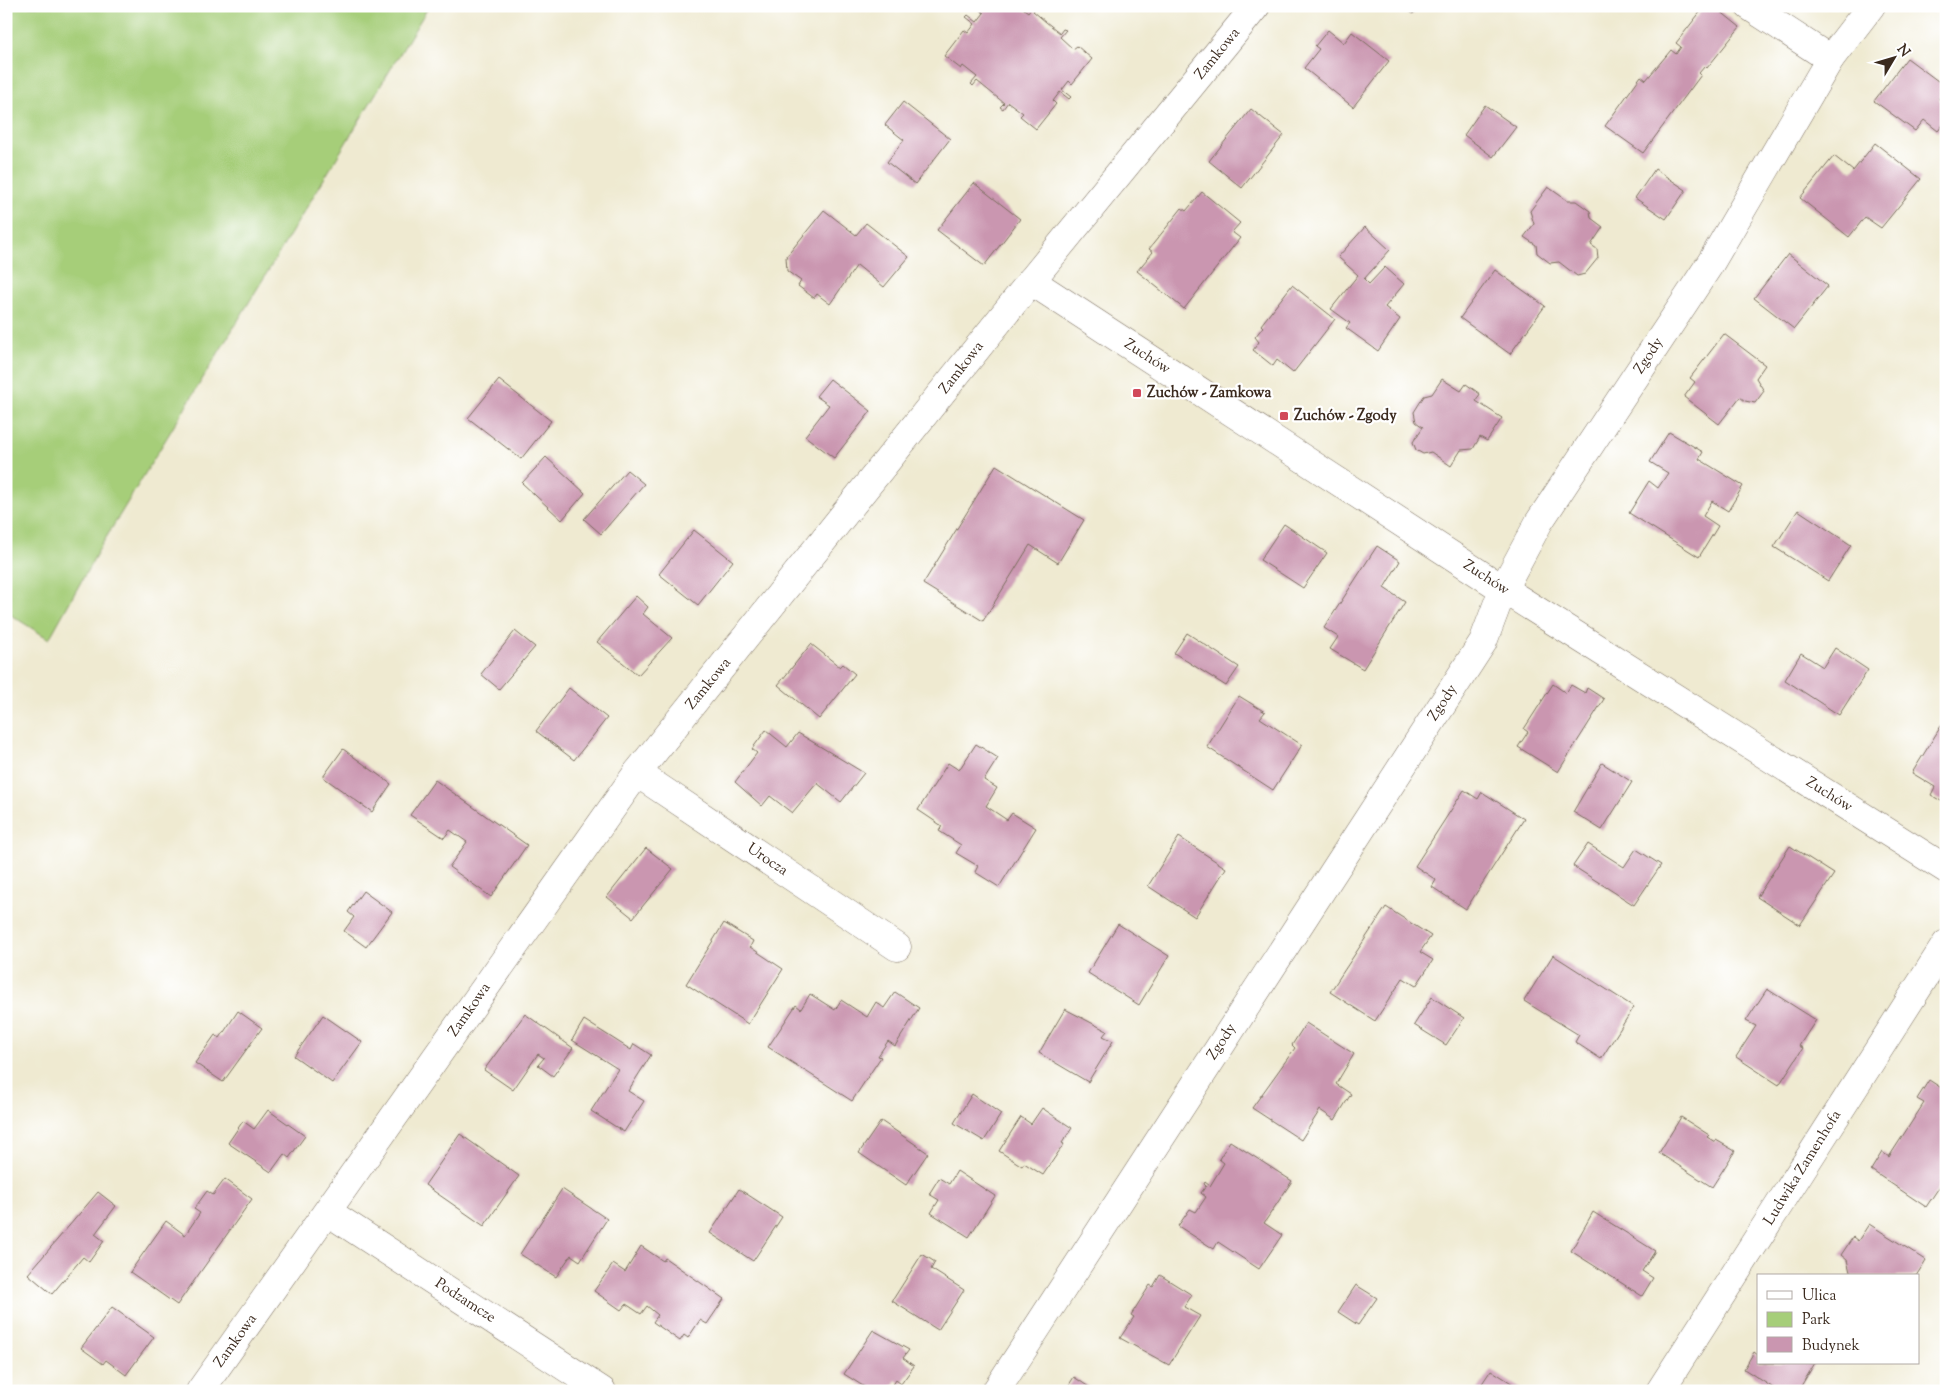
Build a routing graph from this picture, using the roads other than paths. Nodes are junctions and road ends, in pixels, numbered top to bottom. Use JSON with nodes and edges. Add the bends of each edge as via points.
{"nodes":[{"id":1,"x":1256,"y":6,"type":"edge"},
{"id":2,"x":1749,"y":6,"type":"edge"},
{"id":3,"x":1871,"y":6,"type":"edge"},
{"id":4,"x":1830,"y":59,"type":"junction"},
{"id":5,"x":1031,"y":281,"type":"junction"},
{"id":6,"x":1503,"y":589,"type":"junction"},
{"id":7,"x":637,"y":774,"type":"junction"},
{"id":8,"x":1946,"y":869,"type":"edge"},
{"id":9,"x":1946,"y":944,"type":"edge"},
{"id":10,"x":897,"y":947,"type":"dead end"},
{"id":11,"x":328,"y":1212,"type":"junction"},
{"id":12,"x":200,"y":1391,"type":"edge"},
{"id":13,"x":602,"y":1391,"type":"edge"},
{"id":14,"x":996,"y":1391,"type":"edge"},
{"id":15,"x":1660,"y":1391,"type":"edge"}],
"edges":[{"from":1,"to":5,"type":"street","name":"Zamkowa"},
{"from":2,"to":4,"type":"street"},
{"from":3,"to":4,"type":"street","name":"Zgody"},
{"from":4,"to":6,"type":"street","name":"Zgody","via":[[1710,264],[1540,522]]},
{"from":5,"to":6,"type":"street","name":"Zuchów"},
{"from":5,"to":7,"type":"street","name":"Zamkowa"},
{"from":6,"to":8,"type":"street","name":"Zuchów"},
{"from":6,"to":14,"type":"street","name":"Zgody","via":[[1483,642]]},
{"from":7,"to":10,"type":"street","name":"Urocza"},
{"from":7,"to":11,"type":"street","name":"Zamkowa"},
{"from":9,"to":15,"type":"street","name":"Ludwika Zamenhofa"},
{"from":11,"to":12,"type":"street","name":"Zamkowa"},
{"from":11,"to":13,"type":"street","name":"Podzamcze"}]}
